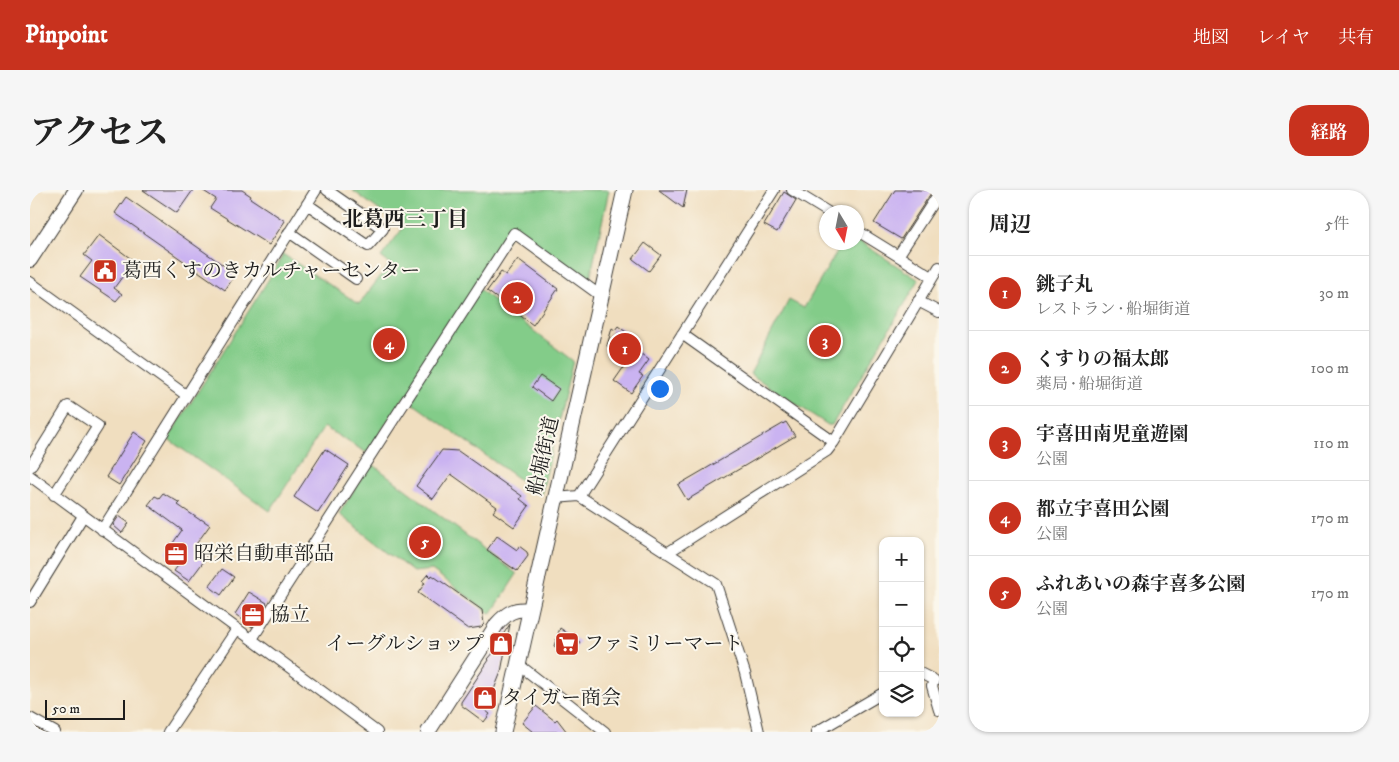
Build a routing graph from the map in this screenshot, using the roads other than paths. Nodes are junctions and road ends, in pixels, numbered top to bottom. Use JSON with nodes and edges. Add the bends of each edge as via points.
{"nodes":[{"id":1,"x":76,"y":190,"type":"edge"},
{"id":2,"x":316,"y":190,"type":"edge"},
{"id":3,"x":326,"y":190,"type":"edge"},
{"id":4,"x":625,"y":190,"type":"edge"},
{"id":5,"x":774,"y":190,"type":"edge"},
{"id":6,"x":792,"y":190,"type":"edge"},
{"id":7,"x":939,"y":194,"type":"edge"},
{"id":8,"x":306,"y":204,"type":"junction"},
{"id":9,"x":819,"y":206,"type":"edge"},
{"id":10,"x":289,"y":232,"type":"junction"},
{"id":11,"x":864,"y":235,"type":"edge"},
{"id":12,"x":35,"y":242,"type":"edge"},
{"id":13,"x":898,"y":256,"type":"junction"},
{"id":14,"x":30,"y":260,"type":"edge"},
{"id":15,"x":939,"y":267,"type":"edge"},
{"id":16,"x":932,"y":277,"type":"junction"},
{"id":17,"x":356,"y":279,"type":"dead end"},
{"id":18,"x":30,"y":282,"type":"edge"},
{"id":19,"x":601,"y":296,"type":"junction"},
{"id":20,"x":918,"y":301,"type":"junction"},
{"id":21,"x":939,"y":312,"type":"edge"},
{"id":22,"x":682,"y":334,"type":"junction"},
{"id":23,"x":186,"y":395,"type":"junction"},
{"id":24,"x":834,"y":442,"type":"junction"},
{"id":25,"x":30,"y":467,"type":"edge"},
{"id":26,"x":30,"y":476,"type":"edge"},
{"id":27,"x":54,"y":494,"type":"junction"},
{"id":28,"x":579,"y":496,"type":"junction"},
{"id":29,"x":555,"y":498,"type":"junction"},
{"id":30,"x":83,"y":516,"type":"junction"},
{"id":31,"x":102,"y":530,"type":"junction"},
{"id":32,"x":667,"y":553,"type":"junction"},
{"id":33,"x":30,"y":602,"type":"edge"},
{"id":34,"x":529,"y":610,"type":"junction"},
{"id":35,"x":237,"y":629,"type":"junction"},
{"id":36,"x":252,"y":640,"type":"junction"},
{"id":37,"x":518,"y":664,"type":"junction"},
{"id":38,"x":924,"y":674,"type":"edge"},
{"id":39,"x":937,"y":679,"type":"edge"},
{"id":40,"x":879,"y":695,"type":"edge"},
{"id":41,"x":939,"y":710,"type":"edge"},
{"id":42,"x":30,"y":718,"type":"edge"},
{"id":43,"x":55,"y":732,"type":"edge"},
{"id":44,"x":168,"y":732,"type":"edge"},
{"id":45,"x":377,"y":732,"type":"edge"},
{"id":46,"x":428,"y":732,"type":"edge"},
{"id":47,"x":503,"y":732,"type":"edge"},
{"id":48,"x":605,"y":732,"type":"edge"},
{"id":49,"x":759,"y":732,"type":"edge"},
{"id":50,"x":816,"y":732,"type":"edge"}],
"edges":[{"from":1,"to":12,"type":"street"},
{"from":2,"to":8,"type":"street"},
{"from":3,"to":8,"type":"street","via":[[383,229],[368,246]]},
{"from":4,"to":19,"type":"main road","name":"船堀街道"},
{"from":5,"to":22,"type":"street"},
{"from":6,"to":9,"type":"street"},
{"from":7,"to":13,"type":"street"},
{"from":8,"to":10,"type":"street"},
{"from":10,"to":17,"type":"street"},
{"from":10,"to":23,"type":"street"},
{"from":11,"to":13,"type":"street"},
{"from":12,"to":14,"type":"street"},
{"from":13,"to":16,"type":"street"},
{"from":15,"to":16,"type":"street"},
{"from":16,"to":20,"type":"street"},
{"from":18,"to":23,"type":"street"},
{"from":19,"to":29,"type":"main road","name":"船堀街道"},
{"from":19,"to":36,"type":"street","via":[[514,233]]},
{"from":20,"to":21,"type":"street"},
{"from":20,"to":24,"type":"street"},
{"from":22,"to":24,"type":"street"},
{"from":22,"to":28,"type":"street"},
{"from":23,"to":31,"type":"street"},
{"from":24,"to":32,"type":"street","via":[[827,450]]},
{"from":25,"to":27,"type":"street","via":[[68,406],[98,426]]},
{"from":26,"to":27,"type":"street"},
{"from":27,"to":30,"type":"street"},
{"from":28,"to":29,"type":"street"},
{"from":28,"to":32,"type":"street"},
{"from":29,"to":34,"type":"main road","name":"船堀街道"},
{"from":30,"to":31,"type":"street"},
{"from":30,"to":33,"type":"street"},
{"from":31,"to":35,"type":"street"},
{"from":32,"to":49,"type":"street","via":[[716,584],[745,673]]},
{"from":34,"to":37,"type":"main road","name":"船堀街道"},
{"from":34,"to":46,"type":"street","via":[[512,610],[497,624]]},
{"from":35,"to":36,"type":"street"},
{"from":35,"to":44,"type":"street"},
{"from":36,"to":45,"type":"street"},
{"from":37,"to":47,"type":"main road","name":"船堀街道"},
{"from":37,"to":48,"type":"street"},
{"from":38,"to":39,"type":"street"},
{"from":39,"to":41,"type":"street","via":[[932,686]]},
{"from":40,"to":50,"type":"street"},
{"from":42,"to":43,"type":"street"}]}
